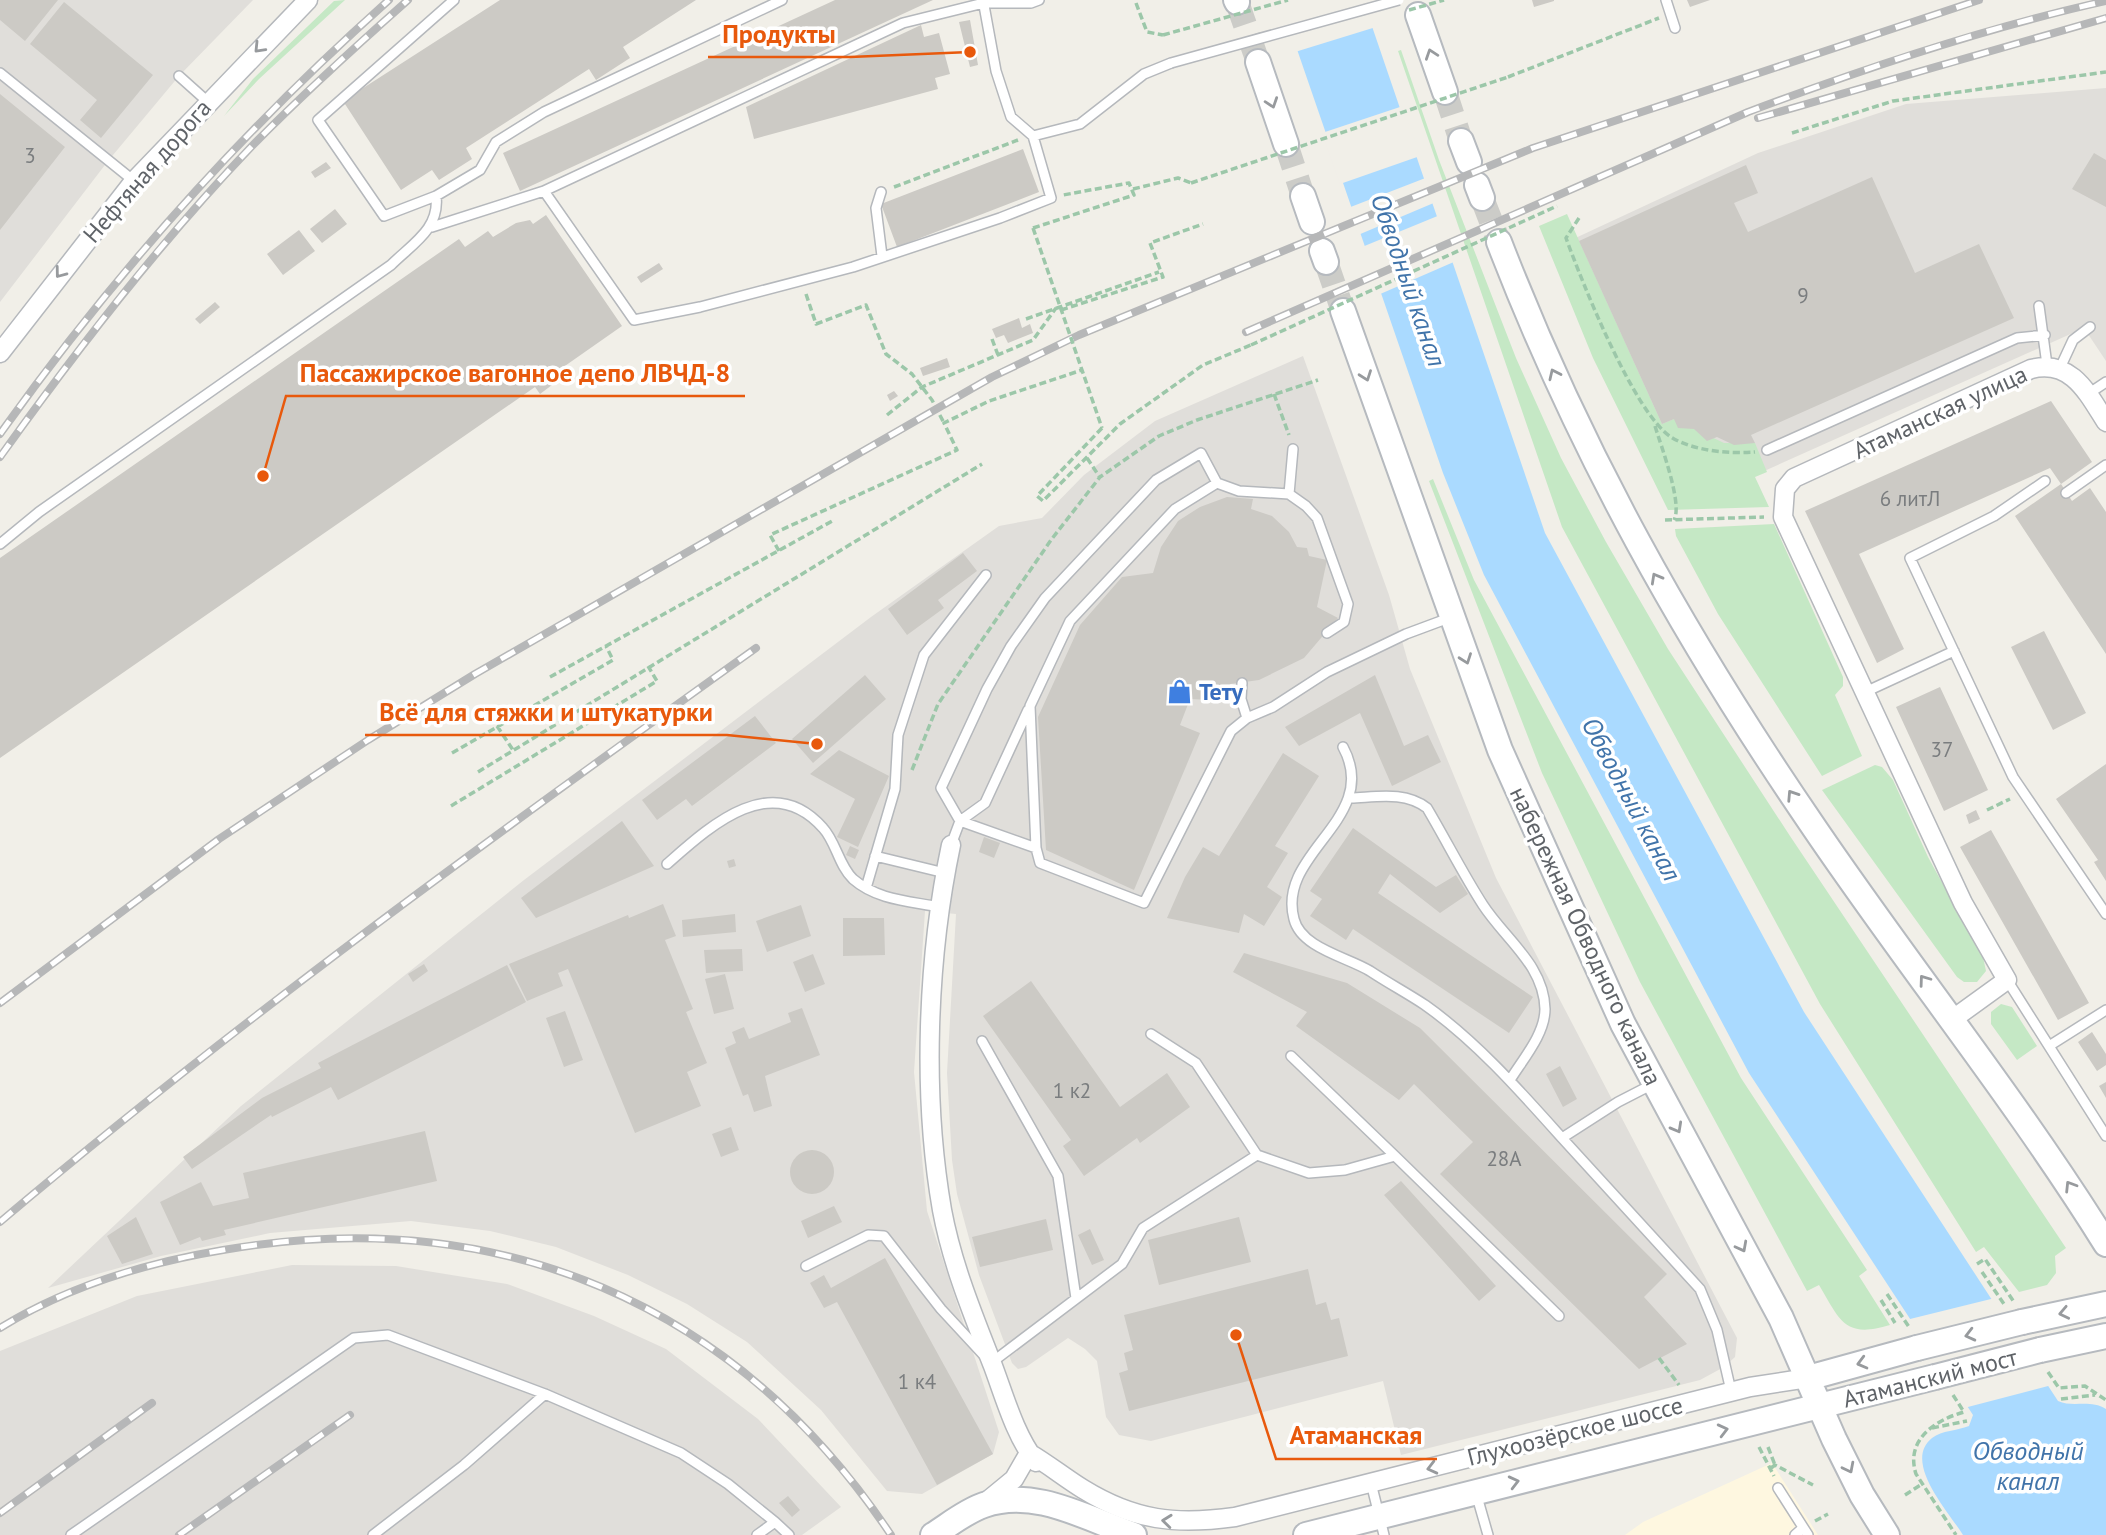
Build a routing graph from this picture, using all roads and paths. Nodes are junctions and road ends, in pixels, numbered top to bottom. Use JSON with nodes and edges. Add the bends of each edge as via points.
{"nodes":[{"id":1,"x":308,"y":0,"type":"edge"},
{"id":2,"x":454,"y":0,"type":"edge"},
{"id":3,"x":782,"y":0,"type":"edge"},
{"id":4,"x":1038,"y":0,"type":"edge"},
{"id":5,"x":1288,"y":0,"type":"edge"},
{"id":6,"x":1666,"y":0,"type":"edge"},
{"id":7,"x":984,"y":1,"type":"edge"},
{"id":8,"x":1136,"y":3,"type":"dead end"},
{"id":9,"x":1408,"y":7,"type":"edge"},
{"id":10,"x":1671,"y":13,"type":"junction"},
{"id":11,"x":1675,"y":28,"type":"dead end"},
{"id":12,"x":1258,"y":62,"type":"tunnel mouth"},
{"id":13,"x":2106,"y":72,"type":"edge"},
{"id":14,"x":0,"y":73,"type":"edge"},
{"id":15,"x":179,"y":76,"type":"dead end"},
{"id":16,"x":1445,"y":92,"type":"tunnel mouth"},
{"id":17,"x":208,"y":102,"type":"junction"},
{"id":18,"x":1792,"y":133,"type":"dead end"},
{"id":19,"x":1033,"y":136,"type":"junction"},
{"id":20,"x":1286,"y":144,"type":"tunnel mouth"},
{"id":21,"x":134,"y":181,"type":"junction"},
{"id":22,"x":1132,"y":189,"type":"junction"},
{"id":23,"x":544,"y":191,"type":"junction"},
{"id":24,"x":881,"y":192,"type":"joint"},
{"id":25,"x":436,"y":196,"type":"junction"},
{"id":26,"x":1304,"y":196,"type":"tunnel mouth"},
{"id":27,"x":1051,"y":198,"type":"junction"},
{"id":28,"x":1557,"y":206,"type":"dead end"},
{"id":29,"x":1579,"y":218,"type":"dead end"},
{"id":30,"x":1312,"y":222,"type":"dead end"},
{"id":31,"x":1203,"y":224,"type":"dead end"},
{"id":32,"x":432,"y":227,"type":"junction"},
{"id":33,"x":1499,"y":242,"type":"tunnel mouth"},
{"id":34,"x":882,"y":256,"type":"junction"},
{"id":35,"x":803,"y":278,"type":"junction"},
{"id":36,"x":2039,"y":306,"type":"dead end"},
{"id":37,"x":1059,"y":309,"type":"junction"},
{"id":38,"x":1343,"y":311,"type":"tunnel mouth"},
{"id":39,"x":1026,"y":319,"type":"dead end"},
{"id":40,"x":2090,"y":327,"type":"dead end"},
{"id":41,"x":2045,"y":335,"type":"junction"},
{"id":42,"x":992,"y":339,"type":"dead end"},
{"id":43,"x":0,"y":353,"type":"edge"},
{"id":44,"x":998,"y":355,"type":"junction"},
{"id":45,"x":2054,"y":366,"type":"junction"},
{"id":46,"x":1082,"y":370,"type":"junction"},
{"id":47,"x":1318,"y":380,"type":"dead end"},
{"id":48,"x":2106,"y":382,"type":"edge"},
{"id":49,"x":922,"y":387,"type":"junction"},
{"id":50,"x":1274,"y":394,"type":"junction"},
{"id":51,"x":2088,"y":394,"type":"junction"},
{"id":52,"x":887,"y":415,"type":"dead end"},
{"id":53,"x":2106,"y":422,"type":"edge"},
{"id":54,"x":944,"y":423,"type":"junction"},
{"id":55,"x":1655,"y":424,"type":"junction"},
{"id":56,"x":1288,"y":435,"type":"dead end"},
{"id":57,"x":1293,"y":449,"type":"dead end"},
{"id":58,"x":1768,"y":450,"type":"joint"},
{"id":59,"x":1087,"y":458,"type":"junction"},
{"id":60,"x":982,"y":464,"type":"dead end"},
{"id":61,"x":2106,"y":465,"type":"edge"},
{"id":62,"x":1100,"y":477,"type":"junction"},
{"id":63,"x":2045,"y":481,"type":"dead end"},
{"id":64,"x":1217,"y":483,"type":"junction"},
{"id":65,"x":2066,"y":493,"type":"dead end"},
{"id":66,"x":1289,"y":494,"type":"junction"},
{"id":67,"x":1783,"y":517,"type":"junction"},
{"id":68,"x":834,"y":520,"type":"dead end"},
{"id":69,"x":1665,"y":520,"type":"dead end"},
{"id":70,"x":1674,"y":520,"type":"junction"},
{"id":71,"x":0,"y":544,"type":"edge"},
{"id":72,"x":779,"y":551,"type":"junction"},
{"id":73,"x":986,"y":575,"type":"dead end"},
{"id":74,"x":1451,"y":617,"type":"junction"},
{"id":75,"x":1327,"y":633,"type":"dead end"},
{"id":76,"x":606,"y":646,"type":"junction"},
{"id":77,"x":1954,"y":651,"type":"junction"},
{"id":78,"x":648,"y":666,"type":"junction"},
{"id":79,"x":550,"y":677,"type":"dead end"},
{"id":80,"x":1242,"y":683,"type":"dead end"},
{"id":81,"x":1863,"y":693,"type":"junction"},
{"id":82,"x":1030,"y":706,"type":"junction"},
{"id":83,"x":1247,"y":718,"type":"junction"},
{"id":84,"x":496,"y":725,"type":"junction"},
{"id":85,"x":1343,"y":747,"type":"dead end"},
{"id":86,"x":513,"y":750,"type":"junction"},
{"id":87,"x":452,"y":753,"type":"dead end"},
{"id":88,"x":478,"y":772,"type":"dead end"},
{"id":89,"x":911,"y":773,"type":"dead end"},
{"id":90,"x":2024,"y":792,"type":"junction"},
{"id":91,"x":1350,"y":799,"type":"junction"},
{"id":92,"x":451,"y":806,"type":"dead end"},
{"id":93,"x":1987,"y":810,"type":"dead end"},
{"id":94,"x":960,"y":821,"type":"junction"},
{"id":95,"x":951,"y":845,"type":"joint"},
{"id":96,"x":1036,"y":848,"type":"junction"},
{"id":97,"x":875,"y":856,"type":"junction"},
{"id":98,"x":667,"y":864,"type":"dead end"},
{"id":99,"x":945,"y":873,"type":"junction"},
{"id":100,"x":866,"y":888,"type":"junction"},
{"id":101,"x":939,"y":907,"type":"junction"},
{"id":102,"x":2106,"y":914,"type":"edge"},
{"id":103,"x":2007,"y":980,"type":"junction"},
{"id":104,"x":2106,"y":1010,"type":"edge"},
{"id":105,"x":1953,"y":1019,"type":"junction"},
{"id":106,"x":1151,"y":1034,"type":"dead end"},
{"id":107,"x":982,"y":1041,"type":"dead end"},
{"id":108,"x":2049,"y":1046,"type":"junction"},
{"id":109,"x":1291,"y":1056,"type":"dead end"},
{"id":110,"x":1510,"y":1080,"type":"junction"},
{"id":111,"x":1653,"y":1084,"type":"junction"},
{"id":112,"x":2106,"y":1136,"type":"edge"},
{"id":113,"x":1562,"y":1138,"type":"junction"},
{"id":114,"x":1258,"y":1155,"type":"junction"},
{"id":115,"x":1395,"y":1156,"type":"junction"},
{"id":116,"x":2106,"y":1244,"type":"edge"},
{"id":117,"x":1977,"y":1264,"type":"dead end"},
{"id":118,"x":806,"y":1266,"type":"dead end"},
{"id":119,"x":1982,"y":1272,"type":"dead end"},
{"id":120,"x":1990,"y":1282,"type":"dead end"},
{"id":121,"x":1887,"y":1294,"type":"dead end"},
{"id":122,"x":1076,"y":1298,"type":"junction"},
{"id":123,"x":1881,"y":1300,"type":"dead end"},
{"id":124,"x":2106,"y":1304,"type":"edge"},
{"id":125,"x":1895,"y":1305,"type":"dead end"},
{"id":126,"x":2018,"y":1312,"type":"junction"},
{"id":127,"x":1559,"y":1316,"type":"dead end"},
{"id":128,"x":1895,"y":1323,"type":"dead end"},
{"id":129,"x":2106,"y":1336,"type":"edge"},
{"id":130,"x":1659,"y":1358,"type":"dead end"},
{"id":131,"x":991,"y":1363,"type":"junction"},
{"id":132,"x":1808,"y":1378,"type":"junction"},
{"id":133,"x":1682,"y":1389,"type":"dead end"},
{"id":134,"x":1731,"y":1391,"type":"junction"},
{"id":135,"x":545,"y":1394,"type":"junction"},
{"id":136,"x":2061,"y":1398,"type":"dead end"},
{"id":137,"x":2106,"y":1400,"type":"edge"},
{"id":138,"x":1820,"y":1406,"type":"junction"},
{"id":139,"x":1967,"y":1421,"type":"dead end"},
{"id":140,"x":1759,"y":1447,"type":"dead end"},
{"id":141,"x":1768,"y":1447,"type":"dead end"},
{"id":142,"x":1029,"y":1453,"type":"junction"},
{"id":143,"x":1775,"y":1465,"type":"junction"},
{"id":144,"x":1371,"y":1483,"type":"junction"},
{"id":145,"x":1922,"y":1484,"type":"junction"},
{"id":146,"x":1813,"y":1485,"type":"dead end"},
{"id":147,"x":1778,"y":1488,"type":"dead end"},
{"id":148,"x":1476,"y":1491,"type":"junction"},
{"id":149,"x":1905,"y":1495,"type":"dead end"},
{"id":150,"x":982,"y":1506,"type":"junction"},
{"id":151,"x":775,"y":1522,"type":"junction"},
{"id":152,"x":1382,"y":1526,"type":"edge"},
{"id":153,"x":1805,"y":1532,"type":"edge"},
{"id":154,"x":1132,"y":1534,"type":"edge"},
{"id":155,"x":71,"y":1535,"type":"edge"},
{"id":156,"x":373,"y":1535,"type":"edge"},
{"id":157,"x":757,"y":1535,"type":"edge"},
{"id":158,"x":789,"y":1535,"type":"edge"},
{"id":159,"x":933,"y":1535,"type":"edge"},
{"id":160,"x":1306,"y":1535,"type":"edge"},
{"id":161,"x":1488,"y":1535,"type":"edge"},
{"id":162,"x":1795,"y":1535,"type":"edge"},
{"id":163,"x":1887,"y":1535,"type":"edge"},
{"id":164,"x":1956,"y":1535,"type":"edge"}],
"edges":[{"from":1,"to":17,"type":"street","name":"Нефтяная дорога","one_way":true},
{"from":2,"to":25,"type":"lane","via":[[318,120],[384,216]]},
{"from":3,"to":25,"type":"lane","via":[[544,112],[496,142],[480,170]]},
{"from":4,"to":7,"type":"lane"},
{"from":5,"to":8,"type":"path","bridge":true,"via":[[1163,36],[1147,32]]},
{"from":6,"to":10,"type":"lane"},
{"from":7,"to":19,"type":"lane","via":[[996,71],[1011,117]]},
{"from":7,"to":23,"type":"lane","via":[[903,23]]},
{"from":16,"to":9,"type":"main road","one_way":true},
{"from":9,"to":19,"type":"lane","bridge":true,"via":[[1171,63],[1144,74],[1080,124]]},
{"from":10,"to":11,"type":"lane"},
{"from":10,"to":22,"type":"path","bridge":true,"via":[[1508,77],[1191,183],[1178,178]]},
{"from":12,"to":20,"type":"main road","one_way":true},
{"from":13,"to":18,"type":"path","via":[[1893,101]]},
{"from":14,"to":21,"type":"lane"},
{"from":15,"to":17,"type":"lane"},
{"from":17,"to":21,"type":"street","name":"Нефтяная дорога"},
{"from":19,"to":24,"type":"path"},
{"from":19,"to":27,"type":"lane"},
{"from":21,"to":43,"type":"street","name":"Нефтяная дорога","one_way":true},
{"from":22,"to":27,"type":"path","via":[[1129,183]]},
{"from":22,"to":37,"type":"path","bridge":true,"via":[[1134,195],[1033,228]]},
{"from":23,"to":32,"type":"lane"},
{"from":23,"to":35,"type":"lane","via":[[634,320]]},
{"from":24,"to":34,"type":"lane","via":[[876,208]]},
{"from":25,"to":32,"type":"lane","via":[[438,211]]},
{"from":26,"to":30,"type":"main road"},
{"from":27,"to":34,"type":"lane"},
{"from":28,"to":59,"type":"path","bridge":true,"via":[[1203,365],[1119,424]]},
{"from":29,"to":55,"type":"path","via":[[1566,238],[1620,363]]},
{"from":31,"to":37,"type":"path","via":[[1150,243],[1163,277]]},
{"from":32,"to":71,"type":"lane","via":[[391,265]]},
{"from":105,"to":33,"type":"main road","one_way":true,"via":[[1811,824],[1690,637],[1614,500],[1540,345]]},
{"from":34,"to":35,"type":"lane"},
{"from":35,"to":49,"type":"path","via":[[816,324],[866,305],[887,354]]},
{"from":36,"to":41,"type":"lane"},
{"from":37,"to":39,"type":"path"},
{"from":37,"to":44,"type":"path","via":[[1033,340]]},
{"from":37,"to":46,"type":"path","bridge":true},
{"from":38,"to":74,"type":"main road","name":"набережная Обводного канала","one_way":true},
{"from":40,"to":45,"type":"lane","via":[[2073,340]]},
{"from":41,"to":45,"type":"lane"},
{"from":41,"to":58,"type":"lane","via":[[2017,338]]},
{"from":42,"to":44,"type":"path"},
{"from":44,"to":49,"type":"path"},
{"from":45,"to":51,"type":"street","name":"Атаманская улица"},
{"from":45,"to":67,"type":"street","name":"Атаманская улица","via":[[2031,369],[1794,478],[1785,489]]},
{"from":46,"to":54,"type":"path","via":[[989,401]]},
{"from":46,"to":59,"type":"path","bridge":true,"via":[[1102,428],[1037,496],[1043,501]]},
{"from":47,"to":50,"type":"path"},
{"from":48,"to":51,"type":"lane"},
{"from":49,"to":52,"type":"path"},
{"from":49,"to":54,"type":"path"},
{"from":50,"to":56,"type":"path"},
{"from":50,"to":62,"type":"path","via":[[1159,436]]},
{"from":51,"to":53,"type":"street","name":"Атаманская улица"},
{"from":54,"to":72,"type":"path","via":[[957,450],[770,535]]},
{"from":55,"to":58,"type":"path","via":[[1672,438],[1697,447]]},
{"from":55,"to":70,"type":"path","via":[[1676,500]]},
{"from":57,"to":66,"type":"lane"},
{"from":59,"to":62,"type":"path"},
{"from":60,"to":78,"type":"path"},
{"from":61,"to":65,"type":"lane"},
{"from":62,"to":89,"type":"path","via":[[938,704]]},
{"from":63,"to":77,"type":"lane","via":[[1994,516],[1910,558]]},
{"from":64,"to":66,"type":"lane","via":[[1238,491]]},
{"from":64,"to":82,"type":"lane","via":[[1175,509],[1070,621]]},
{"from":64,"to":94,"type":"lane","via":[[1201,453],[1156,480],[1045,598],[987,689],[941,788]]},
{"from":66,"to":75,"type":"lane","via":[[1317,518],[1348,604],[1344,622]]},
{"from":67,"to":70,"type":"path"},
{"from":67,"to":81,"type":"street"},
{"from":68,"to":72,"type":"path"},
{"from":69,"to":70,"type":"path"},
{"from":72,"to":76,"type":"path"},
{"from":73,"to":97,"type":"lane","via":[[924,655],[898,735],[895,789]]},
{"from":74,"to":83,"type":"lane","via":[[1327,672]]},
{"from":74,"to":111,"type":"main road","name":"набережная Обводного канала","one_way":true,"via":[[1500,750]]},
{"from":76,"to":79,"type":"path"},
{"from":76,"to":84,"type":"path","via":[[613,660]]},
{"from":77,"to":81,"type":"lane"},
{"from":77,"to":90,"type":"lane"},
{"from":78,"to":86,"type":"path"},
{"from":78,"to":92,"type":"path","via":[[657,681]]},
{"from":80,"to":83,"type":"lane"},
{"from":81,"to":103,"type":"street","via":[[1962,903]]},
{"from":82,"to":94,"type":"lane","via":[[985,803]]},
{"from":82,"to":96,"type":"lane"},
{"from":83,"to":96,"type":"lane","via":[[1231,731],[1144,903],[1051,869],[1040,863]]},
{"from":84,"to":86,"type":"path"},
{"from":84,"to":87,"type":"path"},
{"from":85,"to":91,"type":"lane","via":[[1352,763]]},
{"from":86,"to":88,"type":"path"},
{"from":90,"to":93,"type":"path"},
{"from":90,"to":102,"type":"lane"},
{"from":91,"to":110,"type":"lane","via":[[1399,796],[1415,799],[1427,808],[1483,904],[1535,970],[1545,1011],[1541,1030]]},
{"from":91,"to":110,"type":"lane","via":[[1296,881],[1291,902],[1294,922],[1304,938],[1358,964],[1426,1006]]},
{"from":94,"to":95,"type":"lane"},
{"from":94,"to":96,"type":"lane"},
{"from":95,"to":99,"type":"street"},
{"from":97,"to":99,"type":"lane"},
{"from":97,"to":100,"type":"lane"},
{"from":98,"to":100,"type":"lane","via":[[709,827],[738,810],[768,802],[799,808],[824,828],[851,877]]},
{"from":99,"to":101,"type":"street"},
{"from":100,"to":101,"type":"lane","via":[[885,897]]},
{"from":101,"to":131,"type":"street","via":[[932,1021],[935,1155],[942,1211],[957,1270]]},
{"from":103,"to":105,"type":"street"},
{"from":103,"to":108,"type":"lane"},
{"from":104,"to":108,"type":"lane"},
{"from":116,"to":105,"type":"main road","one_way":true,"via":[[2060,1170]]},
{"from":106,"to":114,"type":"lane","via":[[1196,1063]]},
{"from":107,"to":122,"type":"lane","via":[[1058,1176]]},
{"from":108,"to":112,"type":"lane"},
{"from":109,"to":115,"type":"lane"},
{"from":110,"to":113,"type":"lane"},
{"from":111,"to":113,"type":"lane"},
{"from":111,"to":132,"type":"main road","name":"набережная Обводного канала","one_way":true,"via":[[1781,1318]]},
{"from":113,"to":134,"type":"lane","via":[[1700,1289],[1717,1330]]},
{"from":114,"to":115,"type":"lane","via":[[1309,1173],[1345,1170]]},
{"from":114,"to":122,"type":"lane","via":[[1143,1228],[1122,1264]]},
{"from":115,"to":127,"type":"lane"},
{"from":117,"to":126,"type":"path","via":[[1985,1259]]},
{"from":118,"to":131,"type":"lane","via":[[868,1235],[884,1236],[941,1310]]},
{"from":119,"to":120,"type":"path"},
{"from":121,"to":125,"type":"path"},
{"from":122,"to":131,"type":"lane"},
{"from":123,"to":128,"type":"path"},
{"from":124,"to":126,"type":"main road","name":"Атаманский мост","one_way":true},
{"from":126,"to":132,"type":"main road","name":"Атаманский мост","one_way":true,"bridge":true,"via":[[1917,1348]]},
{"from":129,"to":138,"type":"main road","name":"Атаманский мост","bridge":true},
{"from":130,"to":133,"type":"path"},
{"from":131,"to":142,"type":"street"},
{"from":132,"to":134,"type":"street","name":"Глухоозёрское шоссе"},
{"from":132,"to":138,"type":"main road","name":"набережная Обводного канала"},
{"from":134,"to":144,"type":"street","name":"Глухоозёрское шоссе","one_way":true},
{"from":135,"to":151,"type":"lane","via":[[681,1454]]},
{"from":135,"to":155,"type":"lane","via":[[388,1335],[354,1338]]},
{"from":135,"to":156,"type":"lane","via":[[464,1465]]},
{"from":136,"to":137,"type":"path","via":[[2097,1394]]},
{"from":148,"to":138,"type":"main road","name":"Глухоозёрское шоссе","one_way":true},
{"from":138,"to":163,"type":"main road","name":"набережная Обводного канала","one_way":true,"via":[[1862,1495]]},
{"from":139,"to":145,"type":"path","via":[[1932,1428],[1918,1443],[1912,1463]]},
{"from":140,"to":143,"type":"path","via":[[1771,1468]]},
{"from":141,"to":143,"type":"path"},
{"from":144,"to":142,"type":"street","name":"Глухоозёрское шоссе","one_way":true,"via":[[1235,1517],[1199,1522],[1159,1520],[1087,1492]]},
{"from":142,"to":150,"type":"street","via":[[1014,1479]]},
{"from":142,"to":154,"type":"street","via":[[1047,1477],[1108,1513]]},
{"from":143,"to":146,"type":"path"},
{"from":144,"to":152,"type":"lane"},
{"from":145,"to":149,"type":"path"},
{"from":145,"to":164,"type":"path"},
{"from":147,"to":153,"type":"lane"},
{"from":148,"to":152,"type":"main road","name":"Глухоозёрское шоссе"},
{"from":148,"to":161,"type":"lane"},
{"from":150,"to":154,"type":"main road","via":[[1029,1500]]},
{"from":150,"to":159,"type":"main road"},
{"from":151,"to":157,"type":"lane"},
{"from":151,"to":158,"type":"lane"},
{"from":152,"to":160,"type":"main road","name":"Глухоозёрское шоссе"},
{"from":153,"to":162,"type":"lane"}]}
